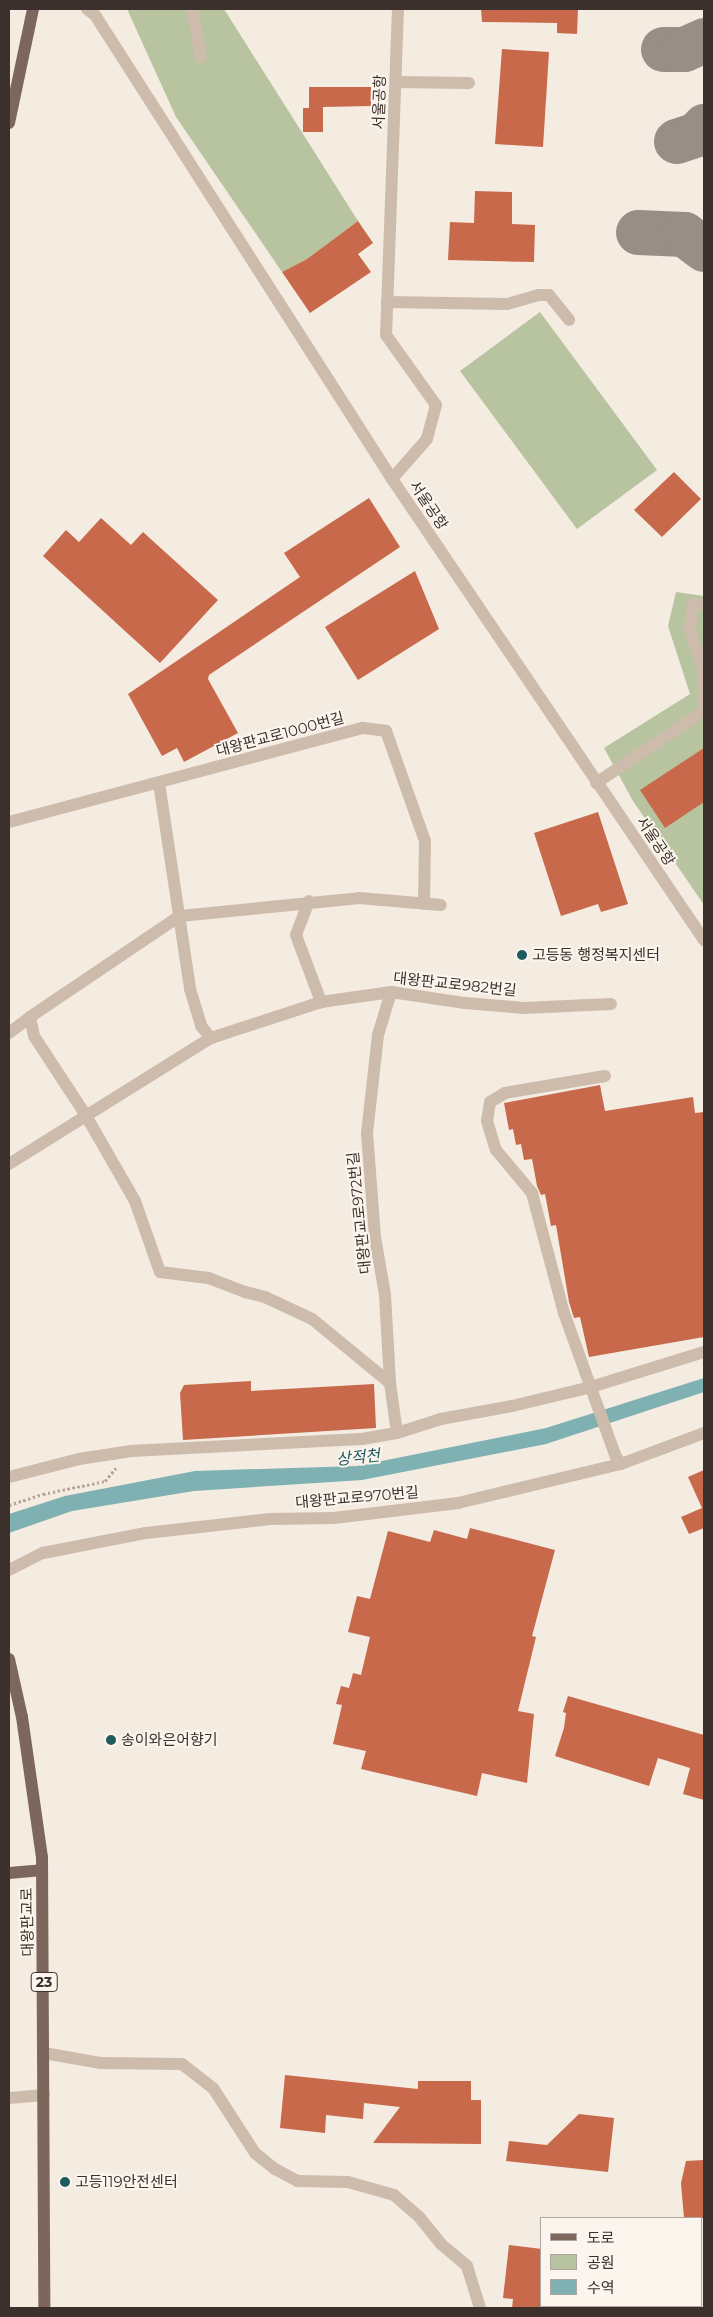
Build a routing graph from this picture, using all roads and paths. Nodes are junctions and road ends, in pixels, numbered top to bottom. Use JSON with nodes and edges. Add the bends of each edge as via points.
{"nodes":[{"id":1,"x":33,"y":9,"type":"edge"},
{"id":2,"x":87,"y":9,"type":"edge"},
{"id":3,"x":192,"y":9,"type":"edge"},
{"id":4,"x":398,"y":9,"type":"edge"},
{"id":5,"x":201,"y":57,"type":"dead end"},
{"id":6,"x":396,"y":82,"type":"junction"},
{"id":7,"x":469,"y":83,"type":"dead end"},
{"id":8,"x":9,"y":123,"type":"edge"},
{"id":9,"x":387,"y":302,"type":"junction"},
{"id":10,"x":569,"y":320,"type":"dead end"},
{"id":11,"x":392,"y":479,"type":"junction"},
{"id":12,"x":704,"y":605,"type":"edge"},
{"id":13,"x":690,"y":630,"type":"junction"},
{"id":14,"x":704,"y":632,"type":"edge"},
{"id":15,"x":704,"y":672,"type":"edge"},
{"id":16,"x":704,"y":711,"type":"edge"},
{"id":17,"x":159,"y":783,"type":"junction"},
{"id":18,"x":596,"y":783,"type":"junction"},
{"id":19,"x":9,"y":822,"type":"edge"},
{"id":20,"x":309,"y":901,"type":"junction"},
{"id":21,"x":424,"y":904,"type":"junction"},
{"id":22,"x":440,"y":905,"type":"dead end"},
{"id":23,"x":180,"y":916,"type":"junction"},
{"id":24,"x":704,"y":940,"type":"edge"},
{"id":25,"x":391,"y":992,"type":"junction"},
{"id":26,"x":321,"y":1002,"type":"junction"},
{"id":27,"x":611,"y":1004,"type":"dead end"},
{"id":28,"x":30,"y":1017,"type":"junction"},
{"id":29,"x":9,"y":1033,"type":"edge"},
{"id":30,"x":211,"y":1038,"type":"junction"},
{"id":31,"x":605,"y":1076,"type":"dead end"},
{"id":32,"x":85,"y":1114,"type":"junction"},
{"id":33,"x":10,"y":1160,"type":"edge"},
{"id":34,"x":704,"y":1352,"type":"edge"},
{"id":35,"x":390,"y":1383,"type":"junction"},
{"id":36,"x":592,"y":1391,"type":"junction"},
{"id":37,"x":398,"y":1433,"type":"junction"},
{"id":38,"x":704,"y":1433,"type":"edge"},
{"id":39,"x":131,"y":1451,"type":"junction"},
{"id":40,"x":618,"y":1459,"type":"junction"},
{"id":41,"x":9,"y":1477,"type":"edge"},
{"id":42,"x":9,"y":1505,"type":"edge"},
{"id":43,"x":9,"y":1570,"type":"edge"},
{"id":44,"x":9,"y":1658,"type":"edge"},
{"id":45,"x":42,"y":1870,"type":"junction"},
{"id":46,"x":9,"y":1873,"type":"edge"},
{"id":47,"x":44,"y":2053,"type":"junction"},
{"id":48,"x":44,"y":2095,"type":"junction"},
{"id":49,"x":9,"y":2098,"type":"edge"},
{"id":50,"x":44,"y":2308,"type":"edge"},
{"id":51,"x":480,"y":2308,"type":"edge"}],
"edges":[{"from":1,"to":8,"type":"main road"},
{"from":2,"to":11,"type":"street","via":[[95,15]]},
{"from":3,"to":5,"type":"street"},
{"from":4,"to":6,"type":"street","name":"서울공항"},
{"from":6,"to":7,"type":"street"},
{"from":6,"to":9,"type":"street","name":"서울공항"},
{"from":9,"to":10,"type":"street","via":[[507,304],[549,295]]},
{"from":9,"to":11,"type":"street","name":"서울공항","via":[[386,335],[436,405],[427,439]]},
{"from":11,"to":18,"type":"street","name":"서울공항"},
{"from":12,"to":13,"type":"street","via":[[693,604]]},
{"from":13,"to":14,"type":"street"},
{"from":13,"to":15,"type":"street"},
{"from":15,"to":16,"type":"street"},
{"from":16,"to":18,"type":"street"},
{"from":17,"to":19,"type":"street","name":"대왕판교로1000번길"},
{"from":17,"to":21,"type":"street","name":"대왕판교로1000번길","via":[[363,728],[386,731],[425,841]]},
{"from":17,"to":23,"type":"street"},
{"from":18,"to":24,"type":"street","name":"서울공항"},
{"from":20,"to":21,"type":"street","via":[[359,898]]},
{"from":20,"to":23,"type":"street","via":[[238,912]]},
{"from":20,"to":26,"type":"street","via":[[296,934]]},
{"from":21,"to":22,"type":"street"},
{"from":23,"to":28,"type":"street"},
{"from":23,"to":30,"type":"street","via":[[190,989],[201,1026]]},
{"from":25,"to":26,"type":"street","name":"대왕판교로982번길"},
{"from":25,"to":27,"type":"street","name":"대왕판교로982번길","via":[[465,1004],[524,1008]]},
{"from":25,"to":35,"type":"street","name":"대왕판교로972번길","via":[[378,1035],[367,1132],[375,1237],[385,1295]]},
{"from":26,"to":30,"type":"street","name":"대왕판교로982번길"},
{"from":28,"to":29,"type":"street"},
{"from":28,"to":32,"type":"street","via":[[34,1036]]},
{"from":30,"to":32,"type":"street","name":"대왕판교로982번길"},
{"from":31,"to":36,"type":"street","via":[[505,1093],[490,1102],[487,1121],[496,1150],[532,1193],[552,1276]]},
{"from":32,"to":33,"type":"street","name":"대왕판교로982번길"},
{"from":32,"to":35,"type":"street","via":[[135,1201],[160,1272],[208,1278],[286,1306],[312,1319]]},
{"from":34,"to":36,"type":"street"},
{"from":35,"to":37,"type":"street","name":"대왕판교로972번길"},
{"from":36,"to":37,"type":"street","via":[[441,1419]]},
{"from":36,"to":40,"type":"street"},
{"from":37,"to":39,"type":"street","via":[[362,1439]]},
{"from":38,"to":40,"type":"street","name":"대왕판교로970번길"},
{"from":39,"to":41,"type":"street","via":[[79,1459]]},
{"from":39,"to":42,"type":"path","via":[[105,1481],[42,1494]]},
{"from":40,"to":43,"type":"street","name":"대왕판교로970번길","via":[[458,1503],[334,1518],[225,1524],[80,1544],[43,1553]]},
{"from":44,"to":45,"type":"main road","name":"대왕판교로","number":"23","via":[[22,1717]]},
{"from":45,"to":46,"type":"main road"},
{"from":45,"to":47,"type":"main road","name":"대왕판교로","number":"23"},
{"from":47,"to":48,"type":"main road","name":"대왕판교로","number":"23"},
{"from":47,"to":51,"type":"street","via":[[101,2063],[182,2064],[213,2088],[255,2154],[276,2169],[298,2181],[348,2182],[394,2195],[467,2266]]},
{"from":48,"to":49,"type":"street"},
{"from":48,"to":50,"type":"main road","name":"대왕판교로","number":"23"}]}
